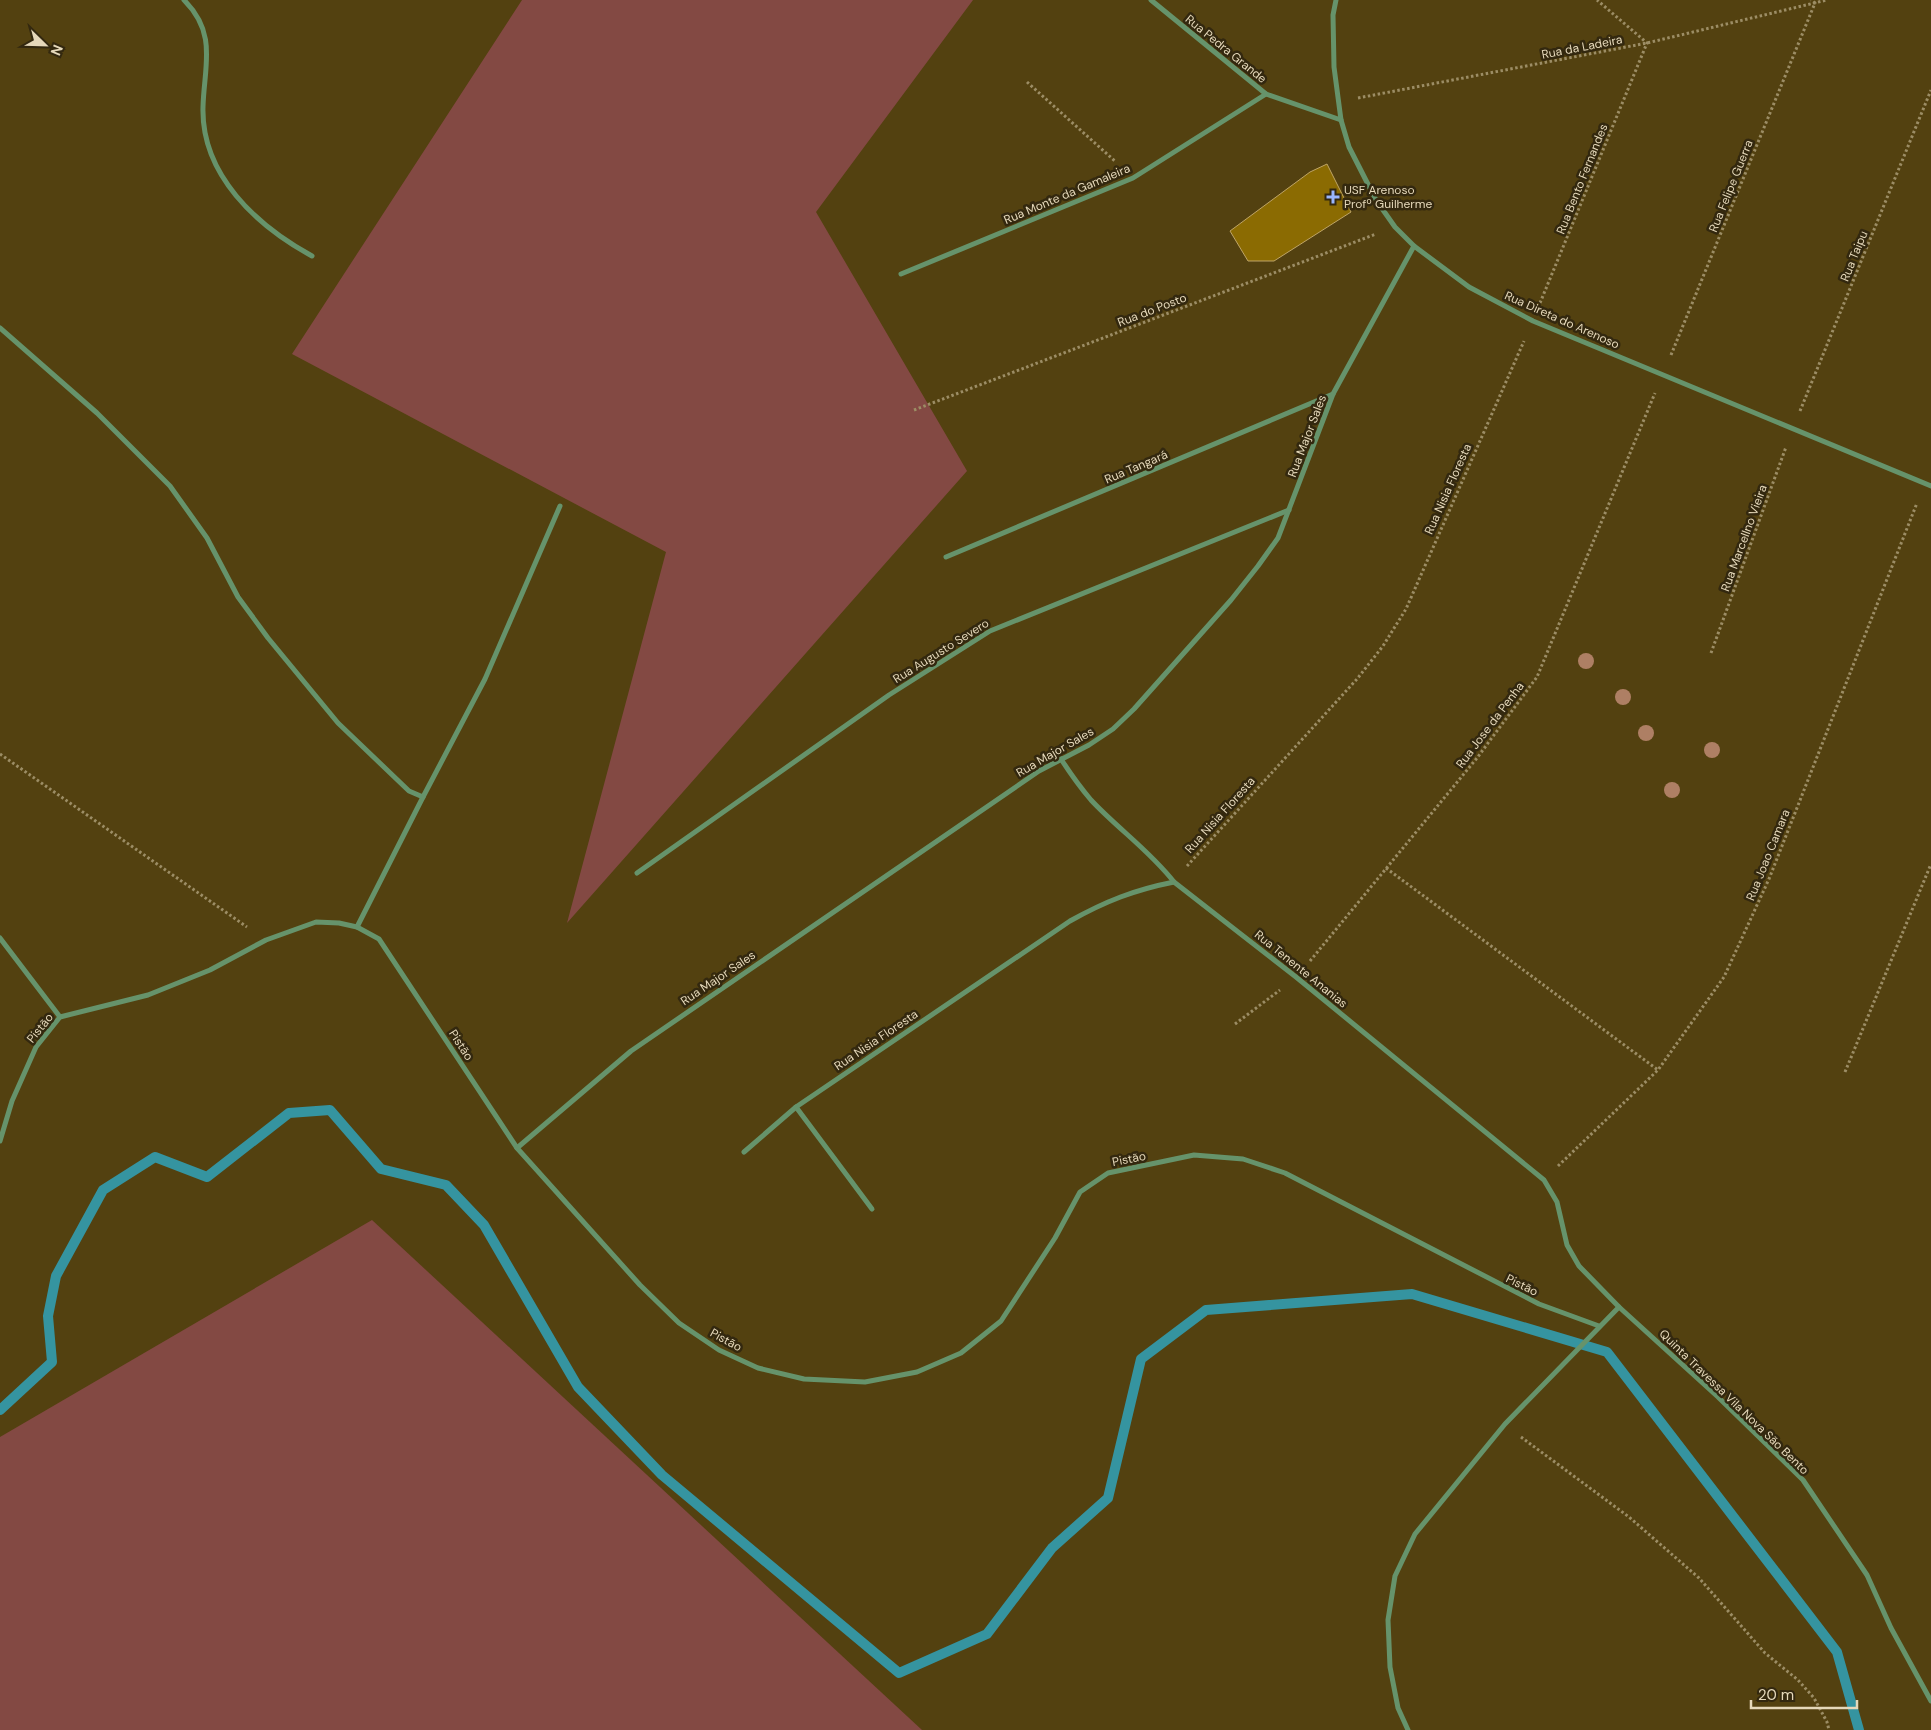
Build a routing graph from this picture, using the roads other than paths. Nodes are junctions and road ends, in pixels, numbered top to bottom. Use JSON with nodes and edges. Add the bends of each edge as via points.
{"nodes":[{"id":1,"x":184,"y":0,"type":"edge"},
{"id":2,"x":1151,"y":0,"type":"edge"},
{"id":3,"x":1336,"y":0,"type":"edge"},
{"id":4,"x":1266,"y":94,"type":"junction"},
{"id":5,"x":1341,"y":120,"type":"junction"},
{"id":6,"x":1414,"y":246,"type":"junction"},
{"id":7,"x":312,"y":256,"type":"dead end"},
{"id":8,"x":901,"y":274,"type":"dead end"},
{"id":9,"x":0,"y":328,"type":"edge"},
{"id":10,"x":1333,"y":394,"type":"junction"},
{"id":11,"x":1931,"y":486,"type":"edge"},
{"id":12,"x":560,"y":506,"type":"dead end"},
{"id":13,"x":1290,"y":510,"type":"junction"},
{"id":14,"x":946,"y":557,"type":"dead end"},
{"id":15,"x":1061,"y":759,"type":"junction"},
{"id":16,"x":423,"y":797,"type":"junction"},
{"id":17,"x":637,"y":873,"type":"dead end"},
{"id":18,"x":1174,"y":882,"type":"junction"},
{"id":19,"x":357,"y":927,"type":"junction"},
{"id":20,"x":0,"y":938,"type":"edge"},
{"id":21,"x":60,"y":1017,"type":"junction"},
{"id":22,"x":796,"y":1107,"type":"junction"},
{"id":23,"x":0,"y":1141,"type":"edge"},
{"id":24,"x":517,"y":1148,"type":"junction"},
{"id":25,"x":744,"y":1152,"type":"dead end"},
{"id":26,"x":1544,"y":1180,"type":"joint"},
{"id":27,"x":872,"y":1209,"type":"dead end"},
{"id":28,"x":1619,"y":1308,"type":"junction"},
{"id":29,"x":1599,"y":1326,"type":"junction"},
{"id":30,"x":1931,"y":1701,"type":"edge"},
{"id":31,"x":1408,"y":1730,"type":"edge"}],
"edges":[{"from":1,"to":7,"type":"street","via":[[202,26],[208,49],[202,109],[215,164],[234,195],[256,218],[286,242]]},
{"from":2,"to":4,"type":"street","name":"Rua Pedra Grande"},
{"from":3,"to":5,"type":"street","name":"Rua Direta do Arenoso","via":[[1334,67]]},
{"from":4,"to":5,"type":"street"},
{"from":4,"to":8,"type":"street","name":"Rua Monte da Gamaleira","via":[[1133,178]]},
{"from":5,"to":6,"type":"street","name":"Rua Direta do Arenoso","via":[[1349,147],[1376,200]]},
{"from":6,"to":10,"type":"street","name":"Rua Major Sales"},
{"from":6,"to":11,"type":"street","name":"Rua Direta do Arenoso","via":[[1469,287],[1533,321]]},
{"from":9,"to":16,"type":"street","via":[[97,413],[170,486],[208,538],[238,597],[268,638],[338,723],[409,791]]},
{"from":10,"to":13,"type":"street","name":"Rua Major Sales"},
{"from":10,"to":14,"type":"street","name":"Rua Tangará"},
{"from":12,"to":16,"type":"street","via":[[485,679]]},
{"from":13,"to":15,"type":"street","name":"Rua Major Sales","via":[[1278,538],[1258,566],[1134,709],[1097,740]]},
{"from":13,"to":17,"type":"street","name":"Rua Augusto Severo","via":[[990,631],[889,695]]},
{"from":15,"to":18,"type":"street","name":"Rua Tenente Ananias","via":[[1092,801],[1159,863]]},
{"from":15,"to":24,"type":"street","name":"Rua Major Sales","via":[[631,1051]]},
{"from":16,"to":19,"type":"street"},
{"from":18,"to":22,"type":"street","name":"Rua Nisia Floresta","via":[[1141,888],[1070,920]]},
{"from":18,"to":26,"type":"street","name":"Rua Tenente Ananias","via":[[1296,977]]},
{"from":19,"to":21,"type":"street","name":"Pistão","via":[[316,922],[266,940],[210,970],[148,995]]},
{"from":19,"to":24,"type":"street","name":"Pistão","via":[[379,939]]},
{"from":20,"to":21,"type":"street"},
{"from":21,"to":23,"type":"street","name":"Pistão","via":[[36,1047],[12,1101]]},
{"from":22,"to":25,"type":"street","name":"Rua Nisia Floresta"},
{"from":22,"to":27,"type":"street"},
{"from":24,"to":29,"type":"street","name":"Pistão","via":[[640,1285],[679,1323],[719,1350],[758,1368],[804,1379],[865,1382],[917,1372],[962,1353],[1001,1320],[1055,1238],[1080,1192],[1108,1173],[1194,1155],[1243,1159],[1285,1173],[1539,1304]]},
{"from":26,"to":28,"type":"street","name":"Quinta Travessa Vila Nova São Bento","via":[[1557,1202],[1567,1245],[1578,1266]]},
{"from":28,"to":29,"type":"street"},
{"from":28,"to":30,"type":"street","name":"Quinta Travessa Vila Nova São Bento","via":[[1718,1397],[1803,1480],[1867,1575],[1891,1628]]},
{"from":29,"to":31,"type":"street","via":[[1505,1424],[1415,1534],[1395,1576],[1388,1620],[1390,1667],[1398,1708]]}]}
